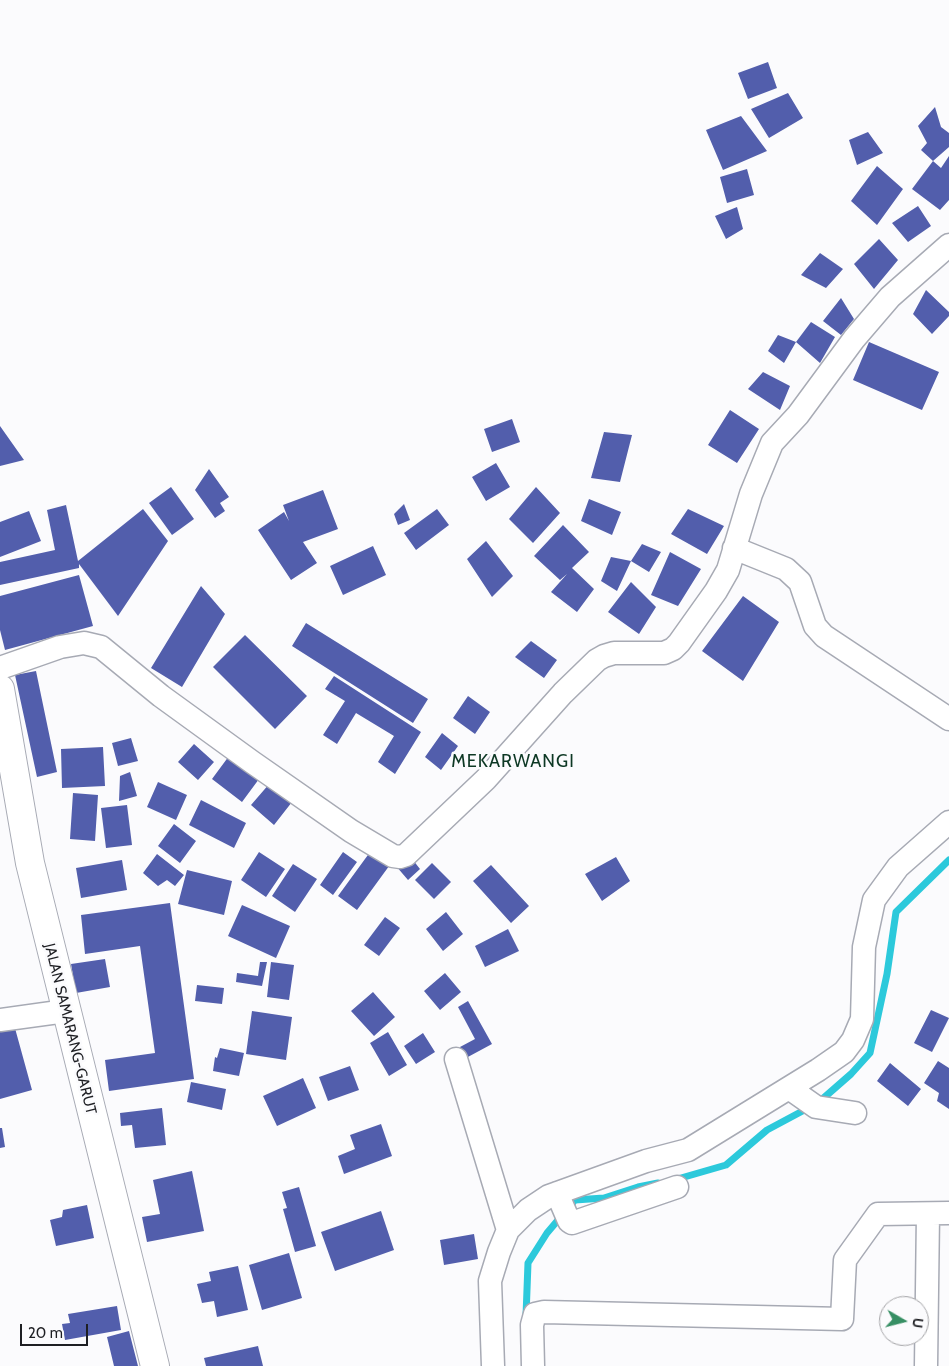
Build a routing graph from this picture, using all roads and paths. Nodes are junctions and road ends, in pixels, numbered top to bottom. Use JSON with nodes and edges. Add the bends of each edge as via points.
{"nodes":[{"id":1,"x":949,"y":245,"type":"edge"},
{"id":2,"x":734,"y":548,"type":"junction"},
{"id":3,"x":0,"y":668,"type":"edge"},
{"id":4,"x":0,"y":689,"type":"edge"},
{"id":5,"x":949,"y":719,"type":"edge"},
{"id":6,"x":3,"y":731,"type":"edge"},
{"id":7,"x":949,"y":822,"type":"edge"},
{"id":8,"x":66,"y":1011,"type":"junction"},
{"id":9,"x":0,"y":1020,"type":"edge"},
{"id":10,"x":456,"y":1059,"type":"dead end"},
{"id":11,"x":801,"y":1097,"type":"junction"},
{"id":12,"x":855,"y":1113,"type":"dead end"},
{"id":13,"x":677,"y":1187,"type":"dead end"},
{"id":14,"x":563,"y":1206,"type":"junction"},
{"id":15,"x":938,"y":1214,"type":"edge"},
{"id":16,"x":508,"y":1230,"type":"junction"},
{"id":17,"x":155,"y":1366,"type":"edge"},
{"id":18,"x":492,"y":1366,"type":"edge"},
{"id":19,"x":533,"y":1366,"type":"edge"},
{"id":20,"x":926,"y":1366,"type":"edge"}],
"edges":[{"from":1,"to":2,"type":"street","via":[[890,297],[854,338],[798,415],[772,443],[750,494]]},
{"from":2,"to":3,"type":"street","via":[[728,570],[680,643],[664,653],[614,654],[597,660],[562,693],[486,779],[406,855],[400,857],[351,831],[252,762],[161,696],[101,647],[84,643],[60,647]]},
{"from":2,"to":5,"type":"street","via":[[786,569],[800,582],[815,626],[824,636]]},
{"from":4,"to":6,"type":"main road","name":"JALAN SAMARANG-GARUT"},
{"from":6,"to":8,"type":"main road","name":"JALAN SAMARANG-GARUT","via":[[30,863]]},
{"from":7,"to":11,"type":"street","via":[[898,867],[874,900],[864,947],[862,1019],[844,1052]]},
{"from":8,"to":9,"type":"street"},
{"from":8,"to":17,"type":"main road","name":"JALAN SAMARANG-GARUT"},
{"from":10,"to":16,"type":"street"},
{"from":11,"to":12,"type":"street"},
{"from":11,"to":14,"type":"street","via":[[688,1150],[646,1161]]},
{"from":13,"to":14,"type":"street","via":[[572,1223]]},
{"from":14,"to":16,"type":"street","via":[[550,1196],[528,1210]]},
{"from":15,"to":19,"type":"street","via":[[878,1214],[845,1260],[842,1319],[544,1312],[535,1314],[532,1324]]},
{"from":15,"to":20,"type":"street"},
{"from":16,"to":18,"type":"street","via":[[490,1281]]}]}
